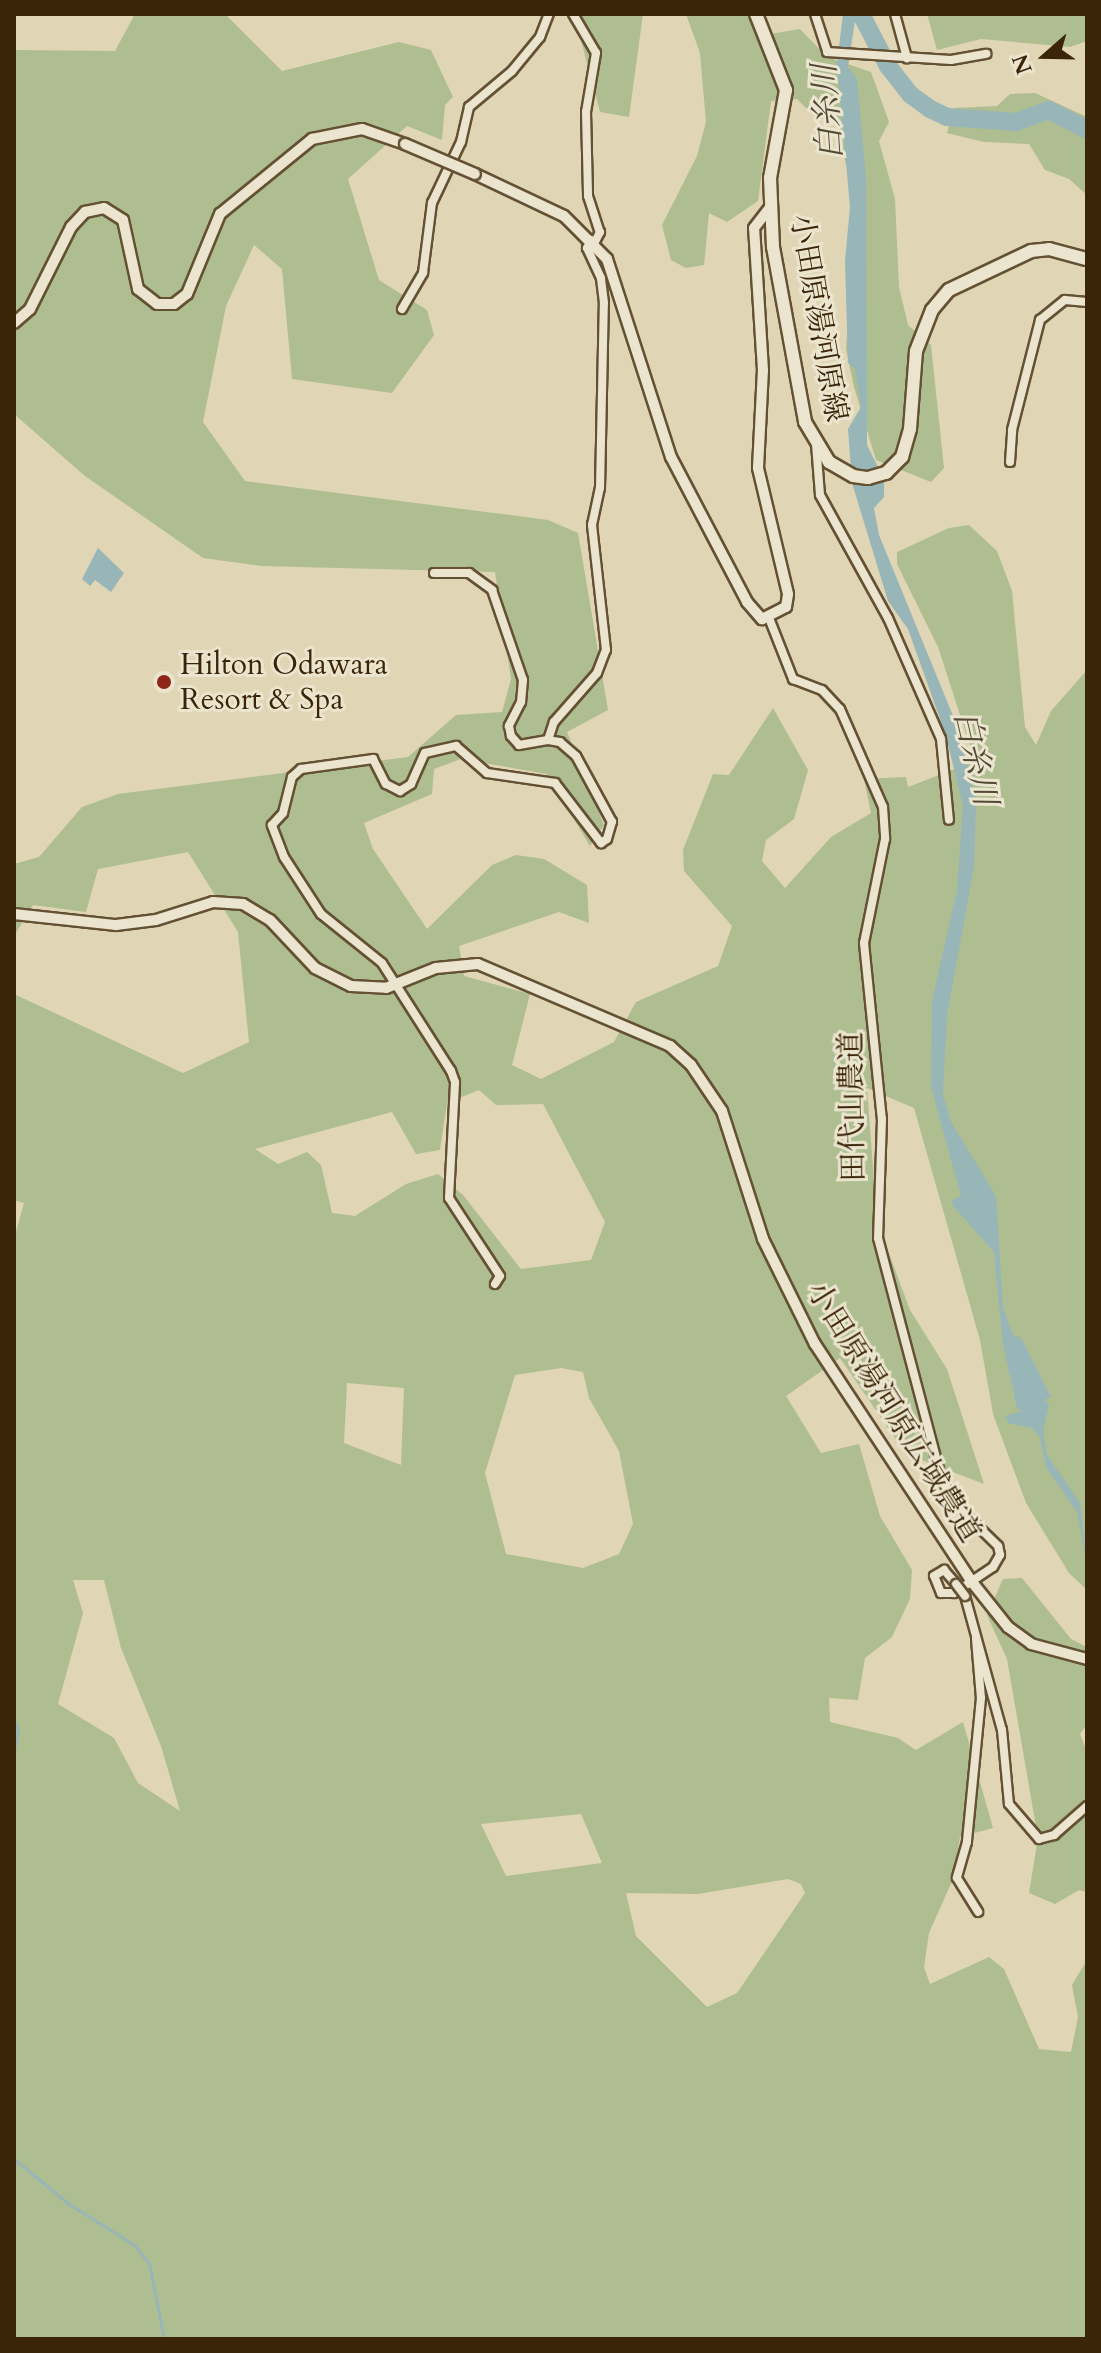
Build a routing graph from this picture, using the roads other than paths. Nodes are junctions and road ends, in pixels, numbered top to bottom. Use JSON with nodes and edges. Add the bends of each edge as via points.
{"nodes":[{"id":1,"x":549,"y":14,"type":"edge"},
{"id":2,"x":573,"y":14,"type":"edge"},
{"id":3,"x":756,"y":14,"type":"edge"},
{"id":4,"x":815,"y":14,"type":"edge"},
{"id":5,"x":895,"y":14,"type":"edge"},
{"id":6,"x":986,"y":54,"type":"dead end"},
{"id":7,"x":904,"y":58,"type":"junction"},
{"id":8,"x":771,"y":206,"type":"junction"},
{"id":9,"x":594,"y":241,"type":"junction"},
{"id":10,"x":1086,"y":261,"type":"edge"},
{"id":11,"x":1087,"y":302,"type":"edge"},
{"id":12,"x":402,"y":309,"type":"dead end"},
{"id":13,"x":14,"y":323,"type":"edge"},
{"id":14,"x":816,"y":444,"type":"junction"},
{"id":15,"x":1010,"y":462,"type":"dead end"},
{"id":16,"x":434,"y":573,"type":"dead end"},
{"id":17,"x":769,"y":618,"type":"junction"},
{"id":18,"x":548,"y":740,"type":"junction"},
{"id":19,"x":949,"y":820,"type":"dead end"},
{"id":20,"x":14,"y":914,"type":"edge"},
{"id":21,"x":399,"y":983,"type":"junction"},
{"id":22,"x":495,"y":1284,"type":"dead end"},
{"id":23,"x":972,"y":1582,"type":"junction"},
{"id":24,"x":978,"y":1631,"type":"junction"},
{"id":25,"x":1087,"y":1659,"type":"edge"},
{"id":26,"x":1087,"y":1806,"type":"edge"},
{"id":27,"x":978,"y":1912,"type":"dead end"}],
"edges":[{"from":1,"to":12,"type":"street","via":[[528,52],[467,111],[461,142],[432,203],[423,273]]},
{"from":2,"to":9,"type":"street","via":[[596,53],[586,112],[588,196],[600,232]]},
{"from":3,"to":8,"type":"main road","name":"小田原湯河原線","via":[[786,90],[770,178]]},
{"from":4,"to":7,"type":"street","via":[[827,52]]},
{"from":5,"to":7,"type":"street"},
{"from":6,"to":7,"type":"street"},
{"from":8,"to":14,"type":"main road","name":"小田原湯河原線","via":[[773,247],[799,391]]},
{"from":8,"to":17,"type":"street","via":[[754,228],[763,370],[758,468],[788,594],[786,607]]},
{"from":9,"to":13,"type":"street","bridge":true,"via":[[564,216],[362,129],[312,139],[220,214],[187,294],[174,304],[157,304],[138,289],[123,220],[104,208],[85,212],[71,227],[30,309]]},
{"from":9,"to":17,"type":"street","via":[[617,281],[655,420],[671,457],[752,610]]},
{"from":9,"to":18,"type":"street","via":[[587,248],[604,291],[604,335],[600,488],[592,525],[606,650],[597,673],[554,722]]},
{"from":10,"to":14,"type":"main road","name":"小田原湯河原線","via":[[1049,249],[1031,251],[970,278],[940,300],[916,351],[907,444],[886,473],[862,478],[842,471]]},
{"from":11,"to":15,"type":"street","via":[[1065,300],[1040,320],[1012,430]]},
{"from":14,"to":19,"type":"street","via":[[820,495],[888,618],[941,739]]},
{"from":16,"to":18,"type":"street","via":[[469,573],[492,590],[523,680],[521,702],[509,726],[511,736],[519,745]]},
{"from":17,"to":23,"type":"street","name":"田代山農道","via":[[793,679],[822,690],[840,709],[883,807],[885,839],[864,943],[882,1119],[878,1238],[942,1481],[956,1505],[998,1546],[997,1562]]},
{"from":18,"to":21,"type":"street","via":[[560,742],[576,756],[612,822],[601,843],[555,783],[487,773],[462,747],[425,753],[411,784],[400,791],[386,784],[373,759],[315,765],[292,777],[283,813],[272,825],[284,857],[329,924],[367,949]]},
{"from":20,"to":21,"type":"street","name":"小田原湯河原広域農道","via":[[116,925],[156,920],[197,905],[234,902],[270,920],[332,979],[365,988]]},
{"from":21,"to":22,"type":"street","via":[[455,1082],[449,1198],[500,1276]]},
{"from":21,"to":23,"type":"street","name":"小田原湯河原広域農道","via":[[457,963],[499,970],[634,1027],[691,1065],[722,1111],[763,1239],[792,1302]]},
{"from":23,"to":24,"type":"street","bridge":true,"via":[[948,1595],[936,1588],[934,1576],[944,1570],[956,1584],[965,1596]]},
{"from":23,"to":25,"type":"street","name":"小田原湯河原広域農道","via":[[1008,1627],[1031,1644]]},
{"from":24,"to":26,"type":"street","via":[[1002,1730],[1009,1804],[1039,1839],[1054,1835]]},
{"from":24,"to":27,"type":"street","via":[[981,1698],[967,1842],[957,1878]]}]}
